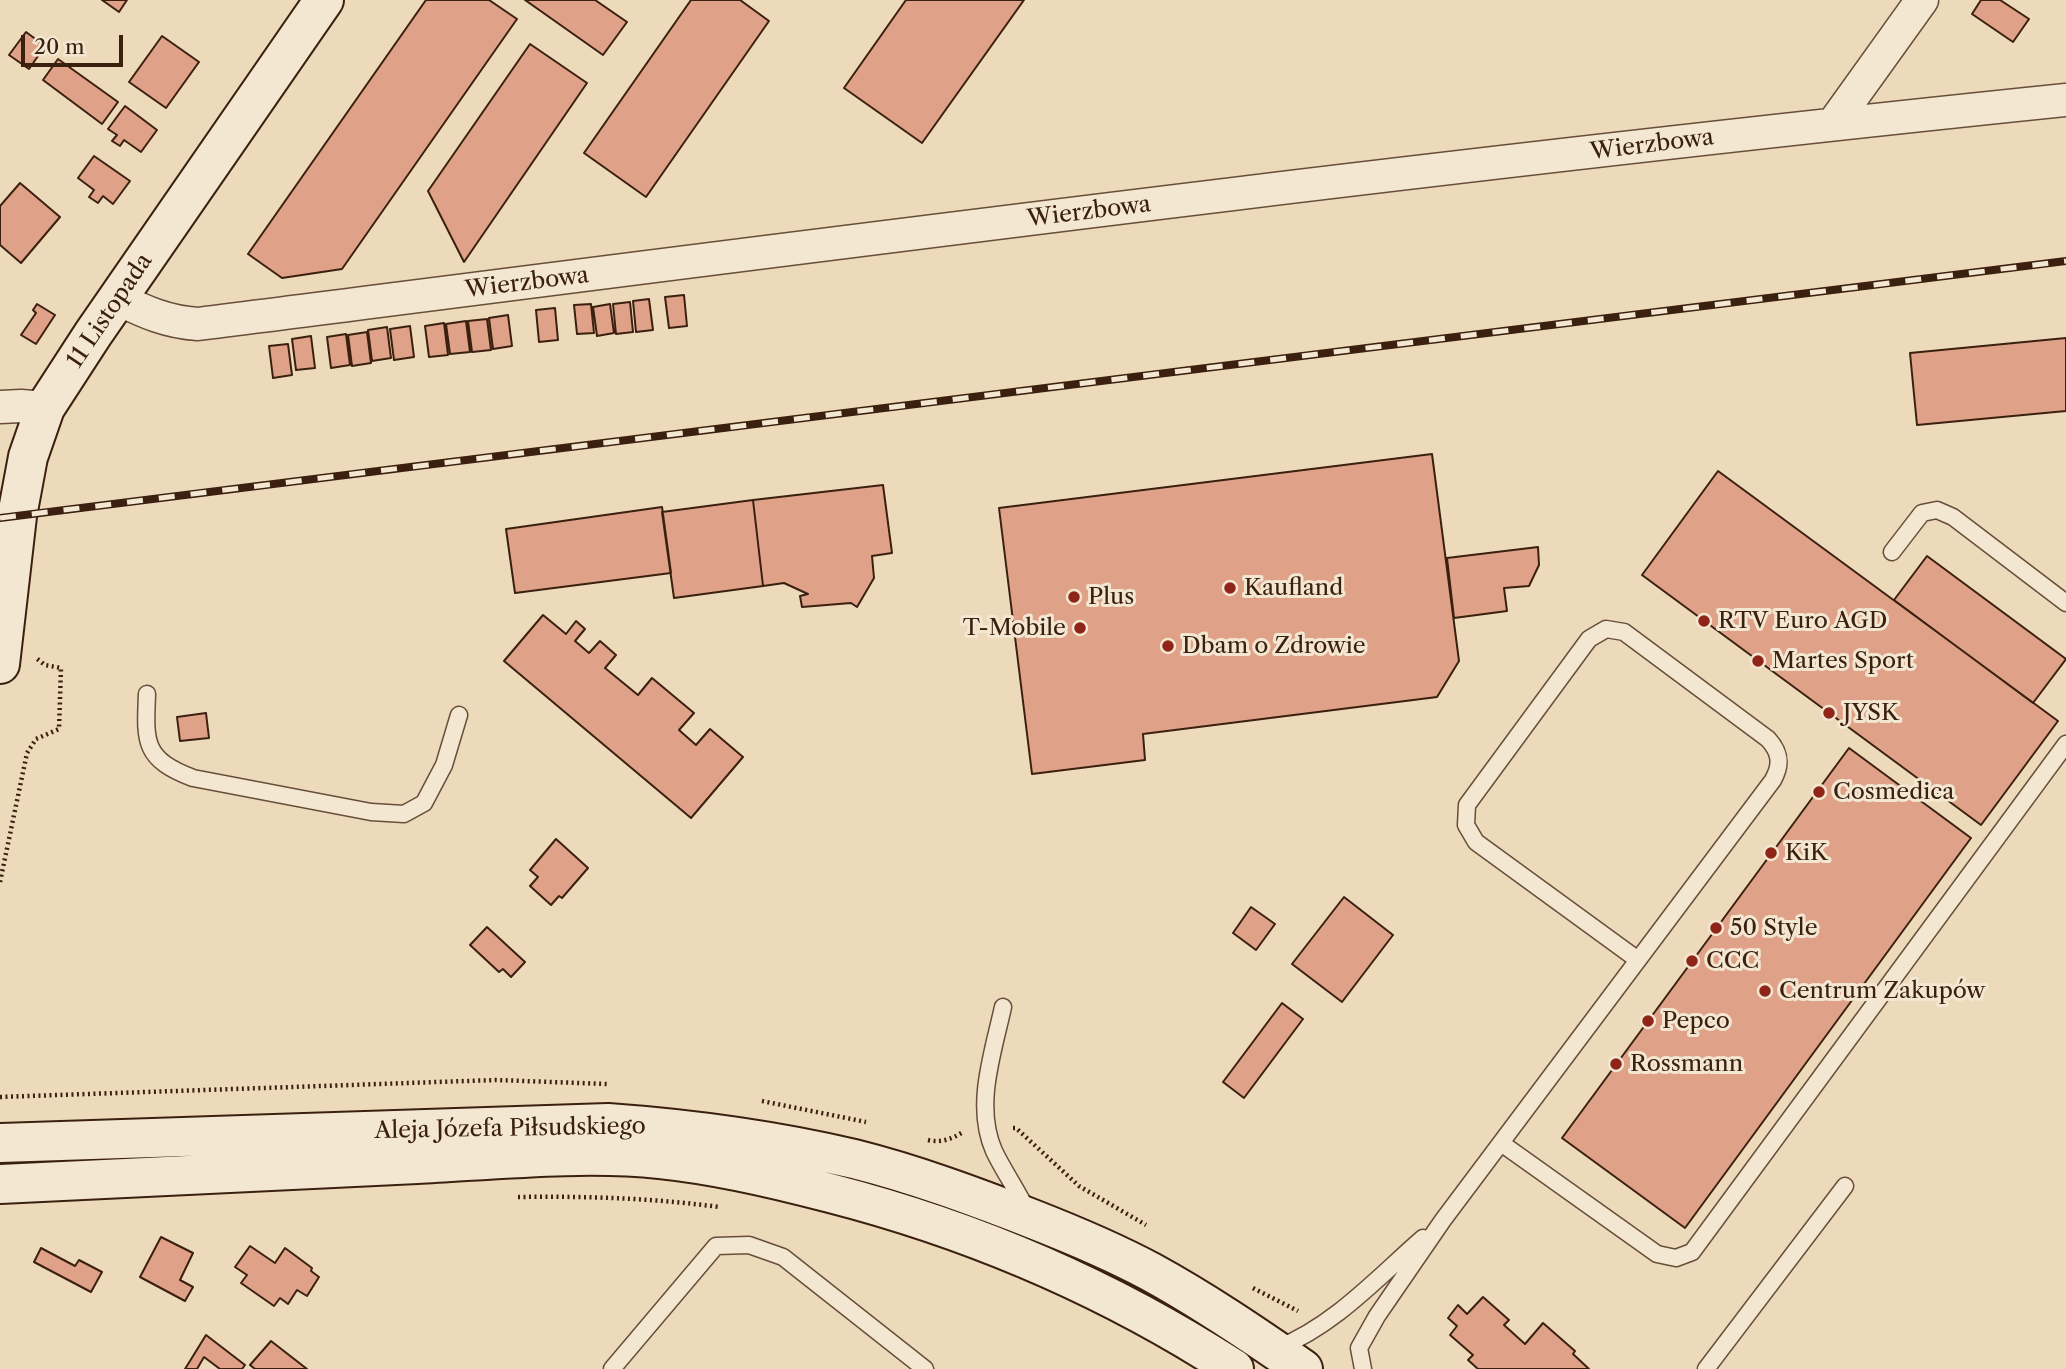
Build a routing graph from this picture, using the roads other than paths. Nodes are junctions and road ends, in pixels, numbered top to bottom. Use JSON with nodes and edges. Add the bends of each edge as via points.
{"nodes":[{"id":1,"x":324,"y":0,"type":"edge"},
{"id":2,"x":1922,"y":0,"type":"edge"},
{"id":3,"x":2066,"y":100,"type":"edge"},
{"id":4,"x":1833,"y":124,"type":"junction"},
{"id":5,"x":118,"y":299,"type":"junction"},
{"id":6,"x":0,"y":407,"type":"edge"},
{"id":7,"x":45,"y":408,"type":"junction"},
{"id":8,"x":1892,"y":552,"type":"dead end"},
{"id":9,"x":2066,"y":603,"type":"edge"},
{"id":10,"x":0,"y":664,"type":"edge"},
{"id":11,"x":147,"y":694,"type":"dead end"},
{"id":12,"x":459,"y":715,"type":"dead end"},
{"id":13,"x":2066,"y":744,"type":"edge"},
{"id":14,"x":1638,"y":960,"type":"junction"},
{"id":15,"x":1003,"y":1007,"type":"dead end"},
{"id":16,"x":5,"y":1140,"type":"edge"},
{"id":17,"x":1501,"y":1143,"type":"junction"},
{"id":18,"x":0,"y":1184,"type":"edge"},
{"id":19,"x":1845,"y":1186,"type":"dead end"},
{"id":20,"x":1030,"y":1218,"type":"junction"},
{"id":21,"x":1443,"y":1220,"type":"junction"},
{"id":22,"x":1289,"y":1359,"type":"edge"},
{"id":23,"x":612,"y":1369,"type":"edge"},
{"id":24,"x":925,"y":1369,"type":"edge"},
{"id":25,"x":1234,"y":1369,"type":"edge"},
{"id":26,"x":1363,"y":1369,"type":"edge"},
{"id":27,"x":1706,"y":1369,"type":"edge"}],
"edges":[{"from":1,"to":5,"type":"main road","name":"11 Listopada"},
{"from":2,"to":4,"type":"street"},
{"from":3,"to":4,"type":"street","name":"Wierzbowa"},
{"from":4,"to":5,"type":"street","name":"Wierzbowa","via":[[198,324],[153,316]]},
{"from":5,"to":7,"type":"main road","name":"11 Listopada"},
{"from":6,"to":7,"type":"street"},
{"from":7,"to":10,"type":"main road","name":"11 Listopada","via":[[28,457],[17,516]]},
{"from":8,"to":9,"type":"lane","via":[[1922,513],[1937,510],[1953,517]]},
{"from":11,"to":12,"type":"lane","via":[[146,736],[171,770],[193,778],[404,814],[424,803],[444,765]]},
{"from":13,"to":17,"type":"lane","via":[[1692,1252],[1676,1258],[1657,1254]]},
{"from":14,"to":14,"type":"lane","via":[[1773,780],[1779,763],[1768,739],[1624,632],[1606,629],[1589,639],[1467,805],[1466,825],[1476,842]]},
{"from":14,"to":17,"type":"lane"},
{"from":15,"to":20,"type":"lane","via":[[985,1096],[987,1128],[1003,1170]]},
{"from":16,"to":20,"type":"main road","name":"Aleja Józefa Piłsudskiego","via":[[608,1123],[704,1132],[855,1160]]},
{"from":17,"to":21,"type":"lane"},
{"from":18,"to":25,"type":"main road","name":"Aleja Józefa Piłsudskiego","via":[[521,1159],[624,1157],[706,1165],[849,1197],[961,1232],[1084,1284]]},
{"from":19,"to":27,"type":"lane"},
{"from":20,"to":22,"type":"main road","name":"Aleja Józefa Piłsudskiego","via":[[1152,1273]]},
{"from":21,"to":22,"type":"lane","via":[[1325,1324],[1300,1339]]},
{"from":21,"to":26,"type":"lane","via":[[1359,1348]]},
{"from":23,"to":24,"type":"lane","via":[[716,1246],[749,1245],[783,1257]]}]}
